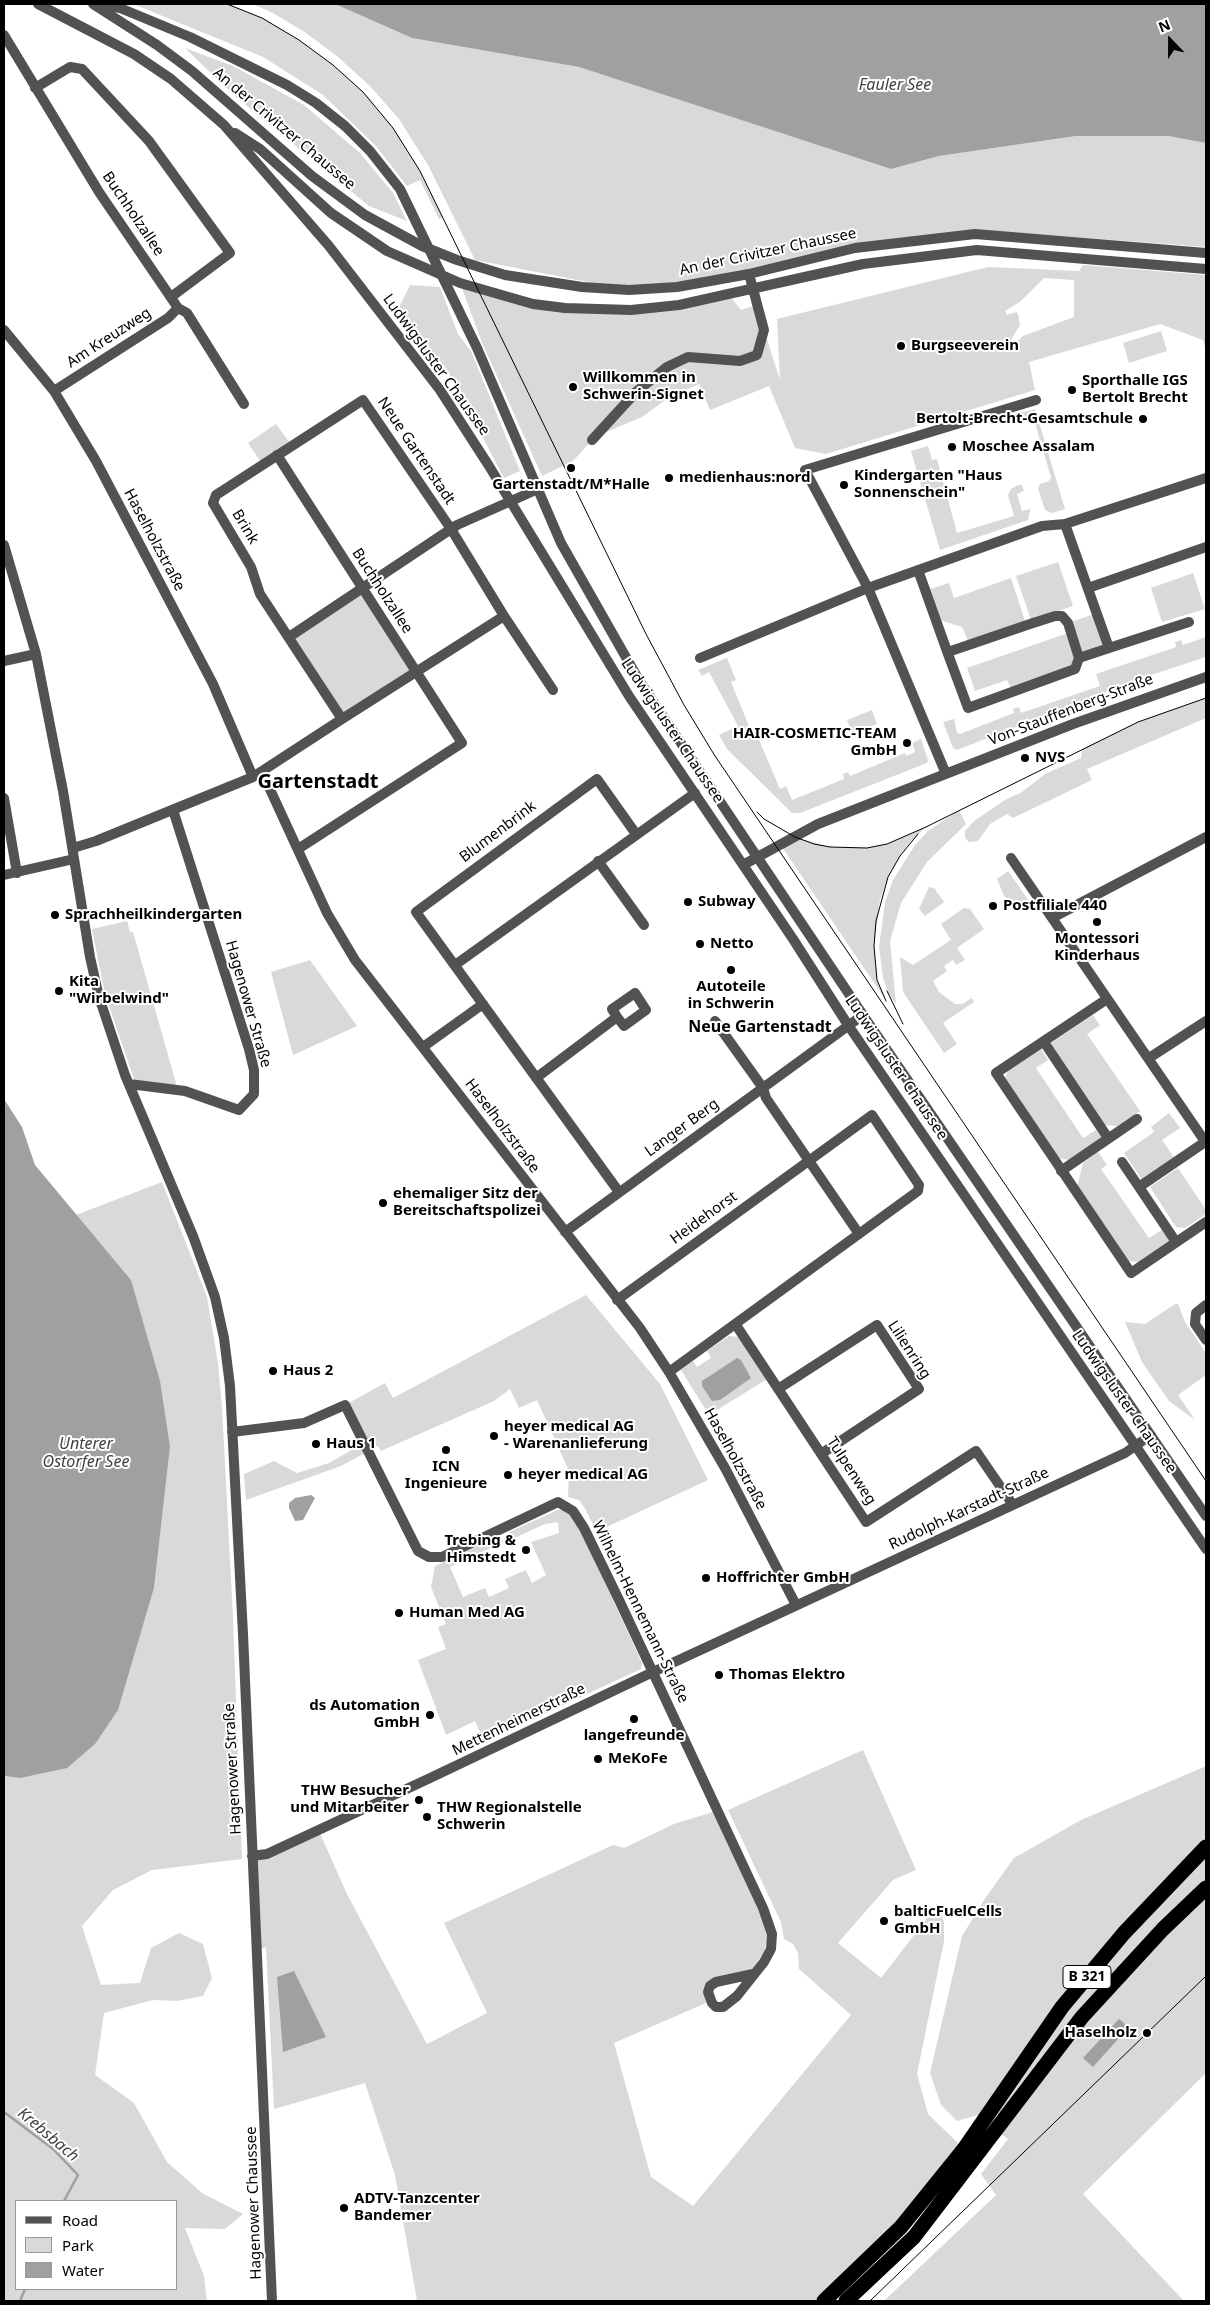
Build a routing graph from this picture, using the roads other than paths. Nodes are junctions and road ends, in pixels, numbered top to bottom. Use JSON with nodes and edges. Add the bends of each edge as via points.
{"nodes":[{"id":1,"x":38,"y":4,"type":"edge"},
{"id":2,"x":93,"y":4,"type":"edge"},
{"id":3,"x":101,"y":4,"type":"edge"},
{"id":4,"x":4,"y":35,"type":"edge"},
{"id":5,"x":35,"y":88,"type":"junction"},
{"id":6,"x":224,"y":125,"type":"junction"},
{"id":7,"x":1206,"y":254,"type":"edge"},
{"id":8,"x":1206,"y":269,"type":"edge"},
{"id":9,"x":749,"y":274,"type":"junction"},
{"id":10,"x":753,"y":290,"type":"junction"},
{"id":11,"x":171,"y":297,"type":"junction"},
{"id":12,"x":178,"y":308,"type":"junction"},
{"id":13,"x":4,"y":330,"type":"edge"},
{"id":14,"x":54,"y":392,"type":"junction"},
{"id":15,"x":1036,"y":400,"type":"dead end"},
{"id":16,"x":244,"y":404,"type":"dead end"},
{"id":17,"x":592,"y":440,"type":"dead end"},
{"id":18,"x":277,"y":456,"type":"junction"},
{"id":19,"x":1206,"y":478,"type":"edge"},
{"id":20,"x":538,"y":489,"type":"junction"},
{"id":21,"x":510,"y":503,"type":"junction"},
{"id":22,"x":1065,"y":524,"type":"junction"},
{"id":23,"x":451,"y":530,"type":"junction"},
{"id":24,"x":4,"y":545,"type":"edge"},
{"id":25,"x":1206,"y":547,"type":"edge"},
{"id":26,"x":918,"y":570,"type":"junction"},
{"id":27,"x":868,"y":588,"type":"junction"},
{"id":28,"x":1088,"y":588,"type":"junction"},
{"id":29,"x":363,"y":589,"type":"junction"},
{"id":30,"x":504,"y":616,"type":"junction"},
{"id":31,"x":1189,"y":622,"type":"dead end"},
{"id":32,"x":289,"y":637,"type":"junction"},
{"id":33,"x":1110,"y":648,"type":"junction"},
{"id":34,"x":948,"y":652,"type":"junction"},
{"id":35,"x":36,"y":654,"type":"junction"},
{"id":36,"x":700,"y":658,"type":"dead end"},
{"id":37,"x":1079,"y":658,"type":"junction"},
{"id":38,"x":4,"y":661,"type":"edge"},
{"id":39,"x":416,"y":670,"type":"junction"},
{"id":40,"x":1206,"y":677,"type":"edge"},
{"id":41,"x":553,"y":690,"type":"dead end"},
{"id":42,"x":342,"y":718,"type":"junction"},
{"id":43,"x":946,"y":774,"type":"junction"},
{"id":44,"x":258,"y":775,"type":"junction"},
{"id":45,"x":695,"y":793,"type":"junction"},
{"id":46,"x":4,"y":798,"type":"edge"},
{"id":47,"x":173,"y":810,"type":"junction"},
{"id":48,"x":636,"y":834,"type":"junction"},
{"id":49,"x":1206,"y":837,"type":"edge"},
{"id":50,"x":298,"y":849,"type":"junction"},
{"id":51,"x":74,"y":854,"type":"junction"},
{"id":52,"x":758,"y":856,"type":"junction"},
{"id":53,"x":1011,"y":858,"type":"dead end"},
{"id":54,"x":598,"y":861,"type":"junction"},
{"id":55,"x":743,"y":865,"type":"junction"},
{"id":56,"x":16,"y":872,"type":"junction"},
{"id":57,"x":4,"y":875,"type":"edge"},
{"id":58,"x":1052,"y":918,"type":"junction"},
{"id":59,"x":644,"y":925,"type":"dead end"},
{"id":60,"x":456,"y":965,"type":"junction"},
{"id":61,"x":1107,"y":1000,"type":"junction"},
{"id":62,"x":482,"y":1004,"type":"junction"},
{"id":63,"x":863,"y":1015,"type":"junction"},
{"id":64,"x":618,"y":1017,"type":"dead end"},
{"id":65,"x":715,"y":1021,"type":"dead end"},
{"id":66,"x":1206,"y":1021,"type":"edge"},
{"id":67,"x":848,"y":1026,"type":"junction"},
{"id":68,"x":1044,"y":1042,"type":"junction"},
{"id":69,"x":423,"y":1047,"type":"junction"},
{"id":70,"x":1149,"y":1058,"type":"junction"},
{"id":71,"x":536,"y":1078,"type":"junction"},
{"id":72,"x":129,"y":1084,"type":"junction"},
{"id":73,"x":763,"y":1088,"type":"junction"},
{"id":74,"x":1137,"y":1119,"type":"dead end"},
{"id":75,"x":1108,"y":1138,"type":"junction"},
{"id":76,"x":1206,"y":1143,"type":"edge"},
{"id":77,"x":808,"y":1161,"type":"junction"},
{"id":78,"x":1122,"y":1162,"type":"dead end"},
{"id":79,"x":1061,"y":1172,"type":"junction"},
{"id":80,"x":1139,"y":1187,"type":"junction"},
{"id":81,"x":619,"y":1192,"type":"junction"},
{"id":82,"x":1206,"y":1222,"type":"edge"},
{"id":83,"x":565,"y":1232,"type":"junction"},
{"id":84,"x":859,"y":1234,"type":"junction"},
{"id":85,"x":1176,"y":1242,"type":"junction"},
{"id":86,"x":617,"y":1300,"type":"junction"},
{"id":87,"x":1206,"y":1305,"type":"edge"},
{"id":88,"x":736,"y":1325,"type":"junction"},
{"id":89,"x":1206,"y":1340,"type":"edge"},
{"id":90,"x":669,"y":1372,"type":"junction"},
{"id":91,"x":778,"y":1389,"type":"junction"},
{"id":92,"x":232,"y":1432,"type":"junction"},
{"id":93,"x":1151,"y":1435,"type":"junction"},
{"id":94,"x":1136,"y":1446,"type":"junction"},
{"id":95,"x":821,"y":1454,"type":"junction"},
{"id":96,"x":1013,"y":1504,"type":"junction"},
{"id":97,"x":1206,"y":1516,"type":"edge"},
{"id":98,"x":1206,"y":1549,"type":"edge"},
{"id":99,"x":796,"y":1605,"type":"junction"},
{"id":100,"x":653,"y":1672,"type":"junction"},
{"id":101,"x":1206,"y":1847,"type":"edge"},
{"id":102,"x":252,"y":1856,"type":"junction"},
{"id":103,"x":1206,"y":1888,"type":"edge"},
{"id":104,"x":753,"y":1974,"type":"dead end"},
{"id":105,"x":265,"y":2104,"type":"joint"},
{"id":106,"x":970,"y":2153,"type":"junction"},
{"id":107,"x":272,"y":2301,"type":"edge"},
{"id":108,"x":824,"y":2301,"type":"edge"},
{"id":109,"x":846,"y":2301,"type":"edge"}],
"edges":[{"from":1,"to":6,"type":"street","name":"Ludwigsluster Chaussee","via":[[142,59],[171,79]]},
{"from":2,"to":9,"type":"street","name":"An der Crivitzer Chaussee","via":[[192,71],[338,196],[365,215],[422,246],[505,275],[582,287],[629,290],[677,287]]},
{"from":3,"to":20,"type":"street","name":"Ludwigsluster Chaussee","via":[[120,8],[190,37],[287,85],[345,126],[370,151],[400,189],[477,348]]},
{"from":4,"to":5,"type":"street","name":"Buchholzallee"},
{"from":5,"to":11,"type":"street","name":"Buchholzallee","via":[[99,192]]},
{"from":5,"to":11,"type":"street","via":[[70,67],[82,69],[149,140],[230,253]]},
{"from":6,"to":10,"type":"street","name":"An der Crivitzer Chaussee","via":[[260,150],[331,213],[371,242],[412,264],[496,294],[565,308],[631,310],[679,305]]},
{"from":6,"to":21,"type":"street","name":"Ludwigsluster Chaussee","via":[[329,246],[440,390]]},
{"from":7,"to":9,"type":"street","name":"An der Crivitzer Chaussee","via":[[975,234],[856,248]]},
{"from":8,"to":10,"type":"street","name":"An der Crivitzer Chaussee","via":[[977,250],[863,264]]},
{"from":9,"to":10,"type":"street"},
{"from":10,"to":17,"type":"street","via":[[764,330],[757,355],[740,361],[688,357],[667,367],[636,392]]},
{"from":11,"to":12,"type":"street","name":"Buchholzallee"},
{"from":12,"to":14,"type":"street","name":"Am Kreuzweg","via":[[168,318]]},
{"from":12,"to":16,"type":"street","name":"Buchholzallee","via":[[187,313]]},
{"from":13,"to":14,"type":"street","name":"Haselholzstraße"},
{"from":14,"to":44,"type":"street","name":"Haselholzstraße","via":[[96,461]]},
{"from":15,"to":27,"type":"street","via":[[805,470]]},
{"from":18,"to":23,"type":"street","name":"Neue Gartenstadt","via":[[363,400]]},
{"from":18,"to":29,"type":"street","name":"Buchholzallee"},
{"from":18,"to":32,"type":"street","name":"Brink","via":[[216,495],[213,503],[251,567],[260,594]]},
{"from":19,"to":22,"type":"street"},
{"from":20,"to":21,"type":"street","name":"Neue Gartenstadt"},
{"from":20,"to":52,"type":"street","name":"Ludwigsluster Chaussee","via":[[582,584],[640,682]]},
{"from":21,"to":23,"type":"street","name":"Neue Gartenstadt"},
{"from":21,"to":45,"type":"street","name":"Ludwigsluster Chaussee","via":[[629,696]]},
{"from":22,"to":26,"type":"street","via":[[1042,526]]},
{"from":22,"to":28,"type":"street"},
{"from":23,"to":29,"type":"street","name":"Neue Gartenstadt"},
{"from":23,"to":30,"type":"street","name":"Neue Gartenstadt"},
{"from":24,"to":35,"type":"street","name":"Hagenower Straße"},
{"from":25,"to":28,"type":"street"},
{"from":26,"to":27,"type":"street"},
{"from":26,"to":34,"type":"street"},
{"from":27,"to":36,"type":"street"},
{"from":27,"to":43,"type":"street"},
{"from":28,"to":33,"type":"street"},
{"from":29,"to":32,"type":"street"},
{"from":29,"to":39,"type":"street","name":"Buchholzallee"},
{"from":30,"to":39,"type":"street"},
{"from":30,"to":41,"type":"street","name":"Neue Gartenstadt"},
{"from":31,"to":33,"type":"street"},
{"from":32,"to":42,"type":"street","name":"Brink"},
{"from":33,"to":37,"type":"street"},
{"from":34,"to":37,"type":"street","via":[[1062,616],[1068,623]]},
{"from":34,"to":37,"type":"street","via":[[968,708],[1075,669]]},
{"from":35,"to":38,"type":"street"},
{"from":35,"to":51,"type":"street","name":"Hagenower Straße"},
{"from":39,"to":42,"type":"street"},
{"from":39,"to":50,"type":"street","name":"Buchholzallee","via":[[462,743]]},
{"from":40,"to":43,"type":"street","name":"Von-Stauffenberg-Straße"},
{"from":42,"to":44,"type":"street"},
{"from":43,"to":52,"type":"street","name":"Von-Stauffenberg-Straße","via":[[818,824]]},
{"from":44,"to":47,"type":"street"},
{"from":44,"to":50,"type":"street","name":"Haselholzstraße"},
{"from":45,"to":48,"type":"street"},
{"from":45,"to":55,"type":"street","name":"Ludwigsluster Chaussee"},
{"from":46,"to":56,"type":"street"},
{"from":47,"to":51,"type":"street"},
{"from":47,"to":72,"type":"street","name":"Hagenower Straße","via":[[249,1049],[254,1070],[254,1094],[239,1110],[185,1091]]},
{"from":48,"to":54,"type":"street"},
{"from":48,"to":60,"type":"street","name":"Blumenbrink","via":[[597,778],[416,912]]},
{"from":49,"to":58,"type":"street"},
{"from":50,"to":69,"type":"street","name":"Haselholzstraße","via":[[327,913],[356,960]]},
{"from":51,"to":56,"type":"street"},
{"from":51,"to":72,"type":"street","name":"Hagenower Straße","via":[[99,997]]},
{"from":52,"to":55,"type":"street","name":"Von-Stauffenberg-Straße"},
{"from":52,"to":63,"type":"street","name":"Ludwigsluster Chaussee"},
{"from":53,"to":58,"type":"street"},
{"from":54,"to":59,"type":"street"},
{"from":54,"to":60,"type":"street"},
{"from":55,"to":67,"type":"street","name":"Ludwigsluster Chaussee"},
{"from":56,"to":57,"type":"street"},
{"from":58,"to":61,"type":"street"},
{"from":60,"to":62,"type":"street","name":"Blumenbrink"},
{"from":61,"to":68,"type":"street"},
{"from":61,"to":70,"type":"street"},
{"from":62,"to":69,"type":"street"},
{"from":62,"to":71,"type":"street"},
{"from":63,"to":67,"type":"street","name":"Langer Berg"},
{"from":63,"to":93,"type":"street","name":"Ludwigsluster Chaussee"},
{"from":64,"to":71,"type":"street"},
{"from":65,"to":73,"type":"street"},
{"from":66,"to":70,"type":"street"},
{"from":67,"to":73,"type":"street","name":"Langer Berg"},
{"from":67,"to":94,"type":"street","name":"Ludwigsluster Chaussee"},
{"from":68,"to":75,"type":"street"},
{"from":68,"to":79,"type":"street","via":[[996,1073]]},
{"from":69,"to":83,"type":"street","name":"Haselholzstraße"},
{"from":70,"to":76,"type":"street"},
{"from":71,"to":81,"type":"street"},
{"from":72,"to":92,"type":"street","name":"Hagenower Straße","via":[[215,1297],[230,1386]]},
{"from":73,"to":77,"type":"street","via":[[766,1098]]},
{"from":73,"to":81,"type":"street","name":"Langer Berg"},
{"from":74,"to":75,"type":"street"},
{"from":75,"to":79,"type":"street"},
{"from":76,"to":80,"type":"street"},
{"from":77,"to":84,"type":"street"},
{"from":77,"to":84,"type":"street","name":"Heidehorst","via":[[872,1115],[919,1185],[918,1191]]},
{"from":77,"to":86,"type":"street","name":"Heidehorst"},
{"from":78,"to":80,"type":"street"},
{"from":79,"to":85,"type":"street","via":[[1131,1273]]},
{"from":80,"to":85,"type":"street"},
{"from":81,"to":83,"type":"street","name":"Langer Berg"},
{"from":82,"to":85,"type":"street"},
{"from":83,"to":86,"type":"street","name":"Haselholzstraße"},
{"from":84,"to":88,"type":"street","name":"Heidehorst"},
{"from":86,"to":90,"type":"street","name":"Haselholzstraße"},
{"from":87,"to":89,"type":"street","via":[[1196,1312],[1195,1324]]},
{"from":88,"to":90,"type":"street"},
{"from":88,"to":91,"type":"street","name":"Tulpenweg"},
{"from":90,"to":99,"type":"street","name":"Haselholzstraße"},
{"from":91,"to":95,"type":"street","name":"Tulpenweg"},
{"from":91,"to":95,"type":"street","name":"Lilienring","via":[[878,1325],[919,1389]]},
{"from":92,"to":100,"type":"street","name":"Wilhelm-Hennemann-Straße","via":[[304,1423],[345,1406],[418,1551],[429,1557],[442,1557],[558,1502],[574,1511]]},
{"from":92,"to":102,"type":"street","name":"Hagenower Straße"},
{"from":93,"to":94,"type":"street","name":"Rudolph-Karstadt-Straße"},
{"from":93,"to":97,"type":"street","name":"Ludwigsluster Chaussee"},
{"from":94,"to":96,"type":"street","name":"Rudolph-Karstadt-Straße"},
{"from":94,"to":98,"type":"street","name":"Ludwigsluster Chaussee"},
{"from":95,"to":96,"type":"street","name":"Tulpenweg","via":[[866,1522],[976,1452]]},
{"from":96,"to":99,"type":"street","name":"Rudolph-Karstadt-Straße"},
{"from":99,"to":100,"type":"street","name":"Mettenheimerstraße"},
{"from":100,"to":102,"type":"street","name":"Mettenheimerstraße","via":[[267,1854]]},
{"from":100,"to":104,"type":"street","name":"Wilhelm-Hennemann-Straße","via":[[768,1922],[772,1949]]},
{"from":101,"to":106,"type":"highway","number":"B 321","via":[[1124,1933],[1062,2007],[984,2120]]},
{"from":102,"to":105,"type":"street","name":"Hagenower Straße"},
{"from":103,"to":106,"type":"highway","number":"B 321","via":[[1163,1929],[1082,2017],[992,2136]]},
{"from":105,"to":107,"type":"street","name":"Hagenower Chaussee"},
{"from":106,"to":108,"type":"highway","number":"B 321","via":[[901,2227]]},
{"from":106,"to":109,"type":"highway","number":"B 321","via":[[914,2237]]}]}
